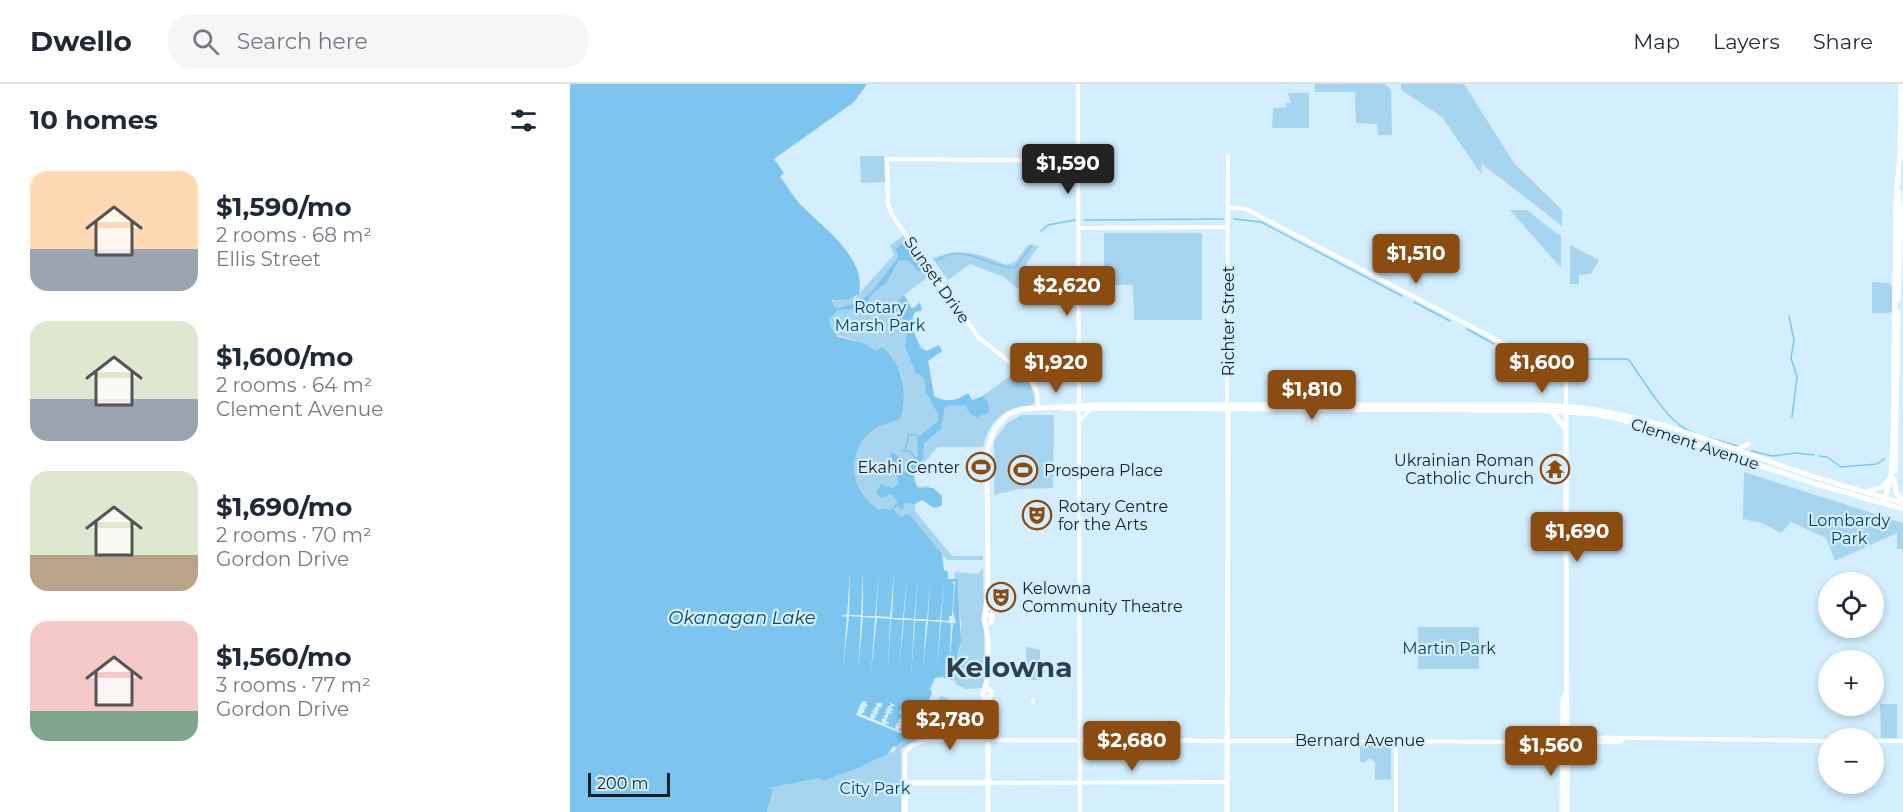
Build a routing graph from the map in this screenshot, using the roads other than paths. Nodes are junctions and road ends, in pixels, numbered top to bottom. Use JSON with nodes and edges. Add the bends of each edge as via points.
{"nodes":[{"id":1,"x":1078,"y":84,"type":"edge"},
{"id":2,"x":1900,"y":84,"type":"edge"},
{"id":3,"x":1228,"y":156,"type":"dead end"},
{"id":4,"x":1078,"y":161,"type":"junction"},
{"id":5,"x":1228,"y":207,"type":"junction"},
{"id":6,"x":1900,"y":223,"type":"edge"},
{"id":7,"x":1228,"y":227,"type":"junction"},
{"id":8,"x":1079,"y":228,"type":"junction"},
{"id":9,"x":1518,"y":405,"type":"junction"},
{"id":10,"x":1038,"y":407,"type":"junction"},
{"id":11,"x":1079,"y":407,"type":"junction"},
{"id":12,"x":1228,"y":407,"type":"junction"},
{"id":13,"x":1090,"y":409,"type":"junction"},
{"id":14,"x":1566,"y":409,"type":"junction"},
{"id":15,"x":1481,"y":410,"type":"junction"},
{"id":16,"x":1550,"y":411,"type":"junction"},
{"id":17,"x":1577,"y":412,"type":"junction"},
{"id":18,"x":1078,"y":424,"type":"junction"},
{"id":19,"x":1566,"y":431,"type":"junction"},
{"id":20,"x":1669,"y":434,"type":"junction"},
{"id":21,"x":1735,"y":449,"type":"junction"},
{"id":22,"x":1746,"y":453,"type":"junction"},
{"id":23,"x":1893,"y":478,"type":"junction"},
{"id":24,"x":1865,"y":493,"type":"junction"},
{"id":25,"x":1886,"y":501,"type":"junction"},
{"id":26,"x":1903,"y":503,"type":"edge"},
{"id":27,"x":1903,"y":509,"type":"edge"},
{"id":28,"x":1565,"y":739,"type":"junction"},
{"id":29,"x":988,"y":740,"type":"junction"},
{"id":30,"x":1079,"y":740,"type":"junction"},
{"id":31,"x":1227,"y":740,"type":"junction"},
{"id":32,"x":1396,"y":741,"type":"junction"},
{"id":33,"x":1818,"y":741,"type":"edge"},
{"id":34,"x":1884,"y":741,"type":"edge"},
{"id":35,"x":1903,"y":741,"type":"edge"},
{"id":36,"x":1227,"y":782,"type":"junction"},
{"id":37,"x":905,"y":783,"type":"junction"},
{"id":38,"x":988,"y":783,"type":"junction"},
{"id":39,"x":1080,"y":783,"type":"junction"},
{"id":40,"x":905,"y":812,"type":"edge"},
{"id":41,"x":988,"y":812,"type":"edge"},
{"id":42,"x":1080,"y":812,"type":"edge"},
{"id":43,"x":1227,"y":812,"type":"edge"},
{"id":44,"x":1396,"y":812,"type":"edge"},
{"id":45,"x":1562,"y":812,"type":"edge"},
{"id":46,"x":1567,"y":812,"type":"edge"}],
"edges":[{"from":1,"to":4,"type":"street"},
{"from":2,"to":6,"type":"main road"},
{"from":3,"to":5,"type":"street","name":"Richter Street"},
{"from":4,"to":8,"type":"street"},
{"from":4,"to":10,"type":"street","name":"Sunset Drive","via":[[887,159],[888,206],[903,231],[979,338],[1030,378]]},
{"from":5,"to":7,"type":"street","name":"Richter Street"},
{"from":5,"to":14,"type":"street","via":[[1244,209],[1566,376]]},
{"from":6,"to":23,"type":"main road","via":[[1897,445]]},
{"from":7,"to":8,"type":"street"},
{"from":7,"to":12,"type":"street","name":"Richter Street"},
{"from":8,"to":11,"type":"street"},
{"from":9,"to":12,"type":"main road","name":"Clement Avenue"},
{"from":9,"to":14,"type":"main road","name":"Clement Avenue"},
{"from":9,"to":15,"type":"main road","name":"Clement Avenue"},
{"from":10,"to":11,"type":"main road","name":"Clement Avenue"},
{"from":10,"to":29,"type":"main road","name":"Clement Avenue","via":[[1007,415],[989,442]]},
{"from":11,"to":12,"type":"main road","name":"Clement Avenue"},
{"from":11,"to":13,"type":"main road","name":"Clement Avenue"},
{"from":11,"to":18,"type":"street"},
{"from":12,"to":13,"type":"main road","name":"Clement Avenue"},
{"from":12,"to":15,"type":"main road","name":"Clement Avenue"},
{"from":12,"to":31,"type":"main road","name":"Richter Street"},
{"from":13,"to":18,"type":"street"},
{"from":14,"to":16,"type":"main road","name":"Clement Avenue"},
{"from":14,"to":17,"type":"main road","name":"Clement Avenue"},
{"from":14,"to":19,"type":"main road"},
{"from":14,"to":21,"type":"main road","name":"Clement Avenue","via":[[1601,409],[1645,419]]},
{"from":15,"to":16,"type":"main road","name":"Clement Avenue"},
{"from":16,"to":19,"type":"main road"},
{"from":17,"to":19,"type":"main road"},
{"from":17,"to":20,"type":"main road","name":"Clement Avenue"},
{"from":18,"to":30,"type":"street"},
{"from":19,"to":28,"type":"main road"},
{"from":20,"to":22,"type":"main road"},
{"from":20,"to":25,"type":"main road","name":"Clement Avenue","via":[[1807,481]]},
{"from":21,"to":22,"type":"main road","name":"Clement Avenue"},
{"from":21,"to":22,"type":"main road","via":[[1748,444]]},
{"from":22,"to":24,"type":"main road","name":"Clement Avenue"},
{"from":23,"to":24,"type":"main road"},
{"from":23,"to":25,"type":"main road"},
{"from":23,"to":26,"type":"main road"},
{"from":24,"to":25,"type":"main road","name":"Clement Avenue"},
{"from":25,"to":26,"type":"main road","name":"Clement Avenue"},
{"from":25,"to":27,"type":"main road","name":"Clement Avenue"},
{"from":28,"to":32,"type":"street","name":"Bernard Avenue"},
{"from":28,"to":33,"type":"street","name":"Bernard Avenue"},
{"from":28,"to":45,"type":"main road"},
{"from":28,"to":46,"type":"main road"},
{"from":29,"to":30,"type":"street","name":"Bernard Avenue"},
{"from":29,"to":37,"type":"street","name":"Bernard Avenue","via":[[925,740],[912,745],[905,753]]},
{"from":29,"to":38,"type":"main road","name":"Clement Avenue"},
{"from":30,"to":31,"type":"street","name":"Bernard Avenue"},
{"from":30,"to":39,"type":"street"},
{"from":31,"to":32,"type":"street","name":"Bernard Avenue"},
{"from":31,"to":36,"type":"main road","name":"Richter Street"},
{"from":32,"to":44,"type":"street"},
{"from":34,"to":35,"type":"street"},
{"from":36,"to":39,"type":"street"},
{"from":36,"to":43,"type":"main road","name":"Richter Street"},
{"from":37,"to":38,"type":"main road"},
{"from":37,"to":40,"type":"main road"},
{"from":38,"to":39,"type":"street"},
{"from":38,"to":41,"type":"main road","name":"Clement Avenue"},
{"from":39,"to":42,"type":"street"}]}
